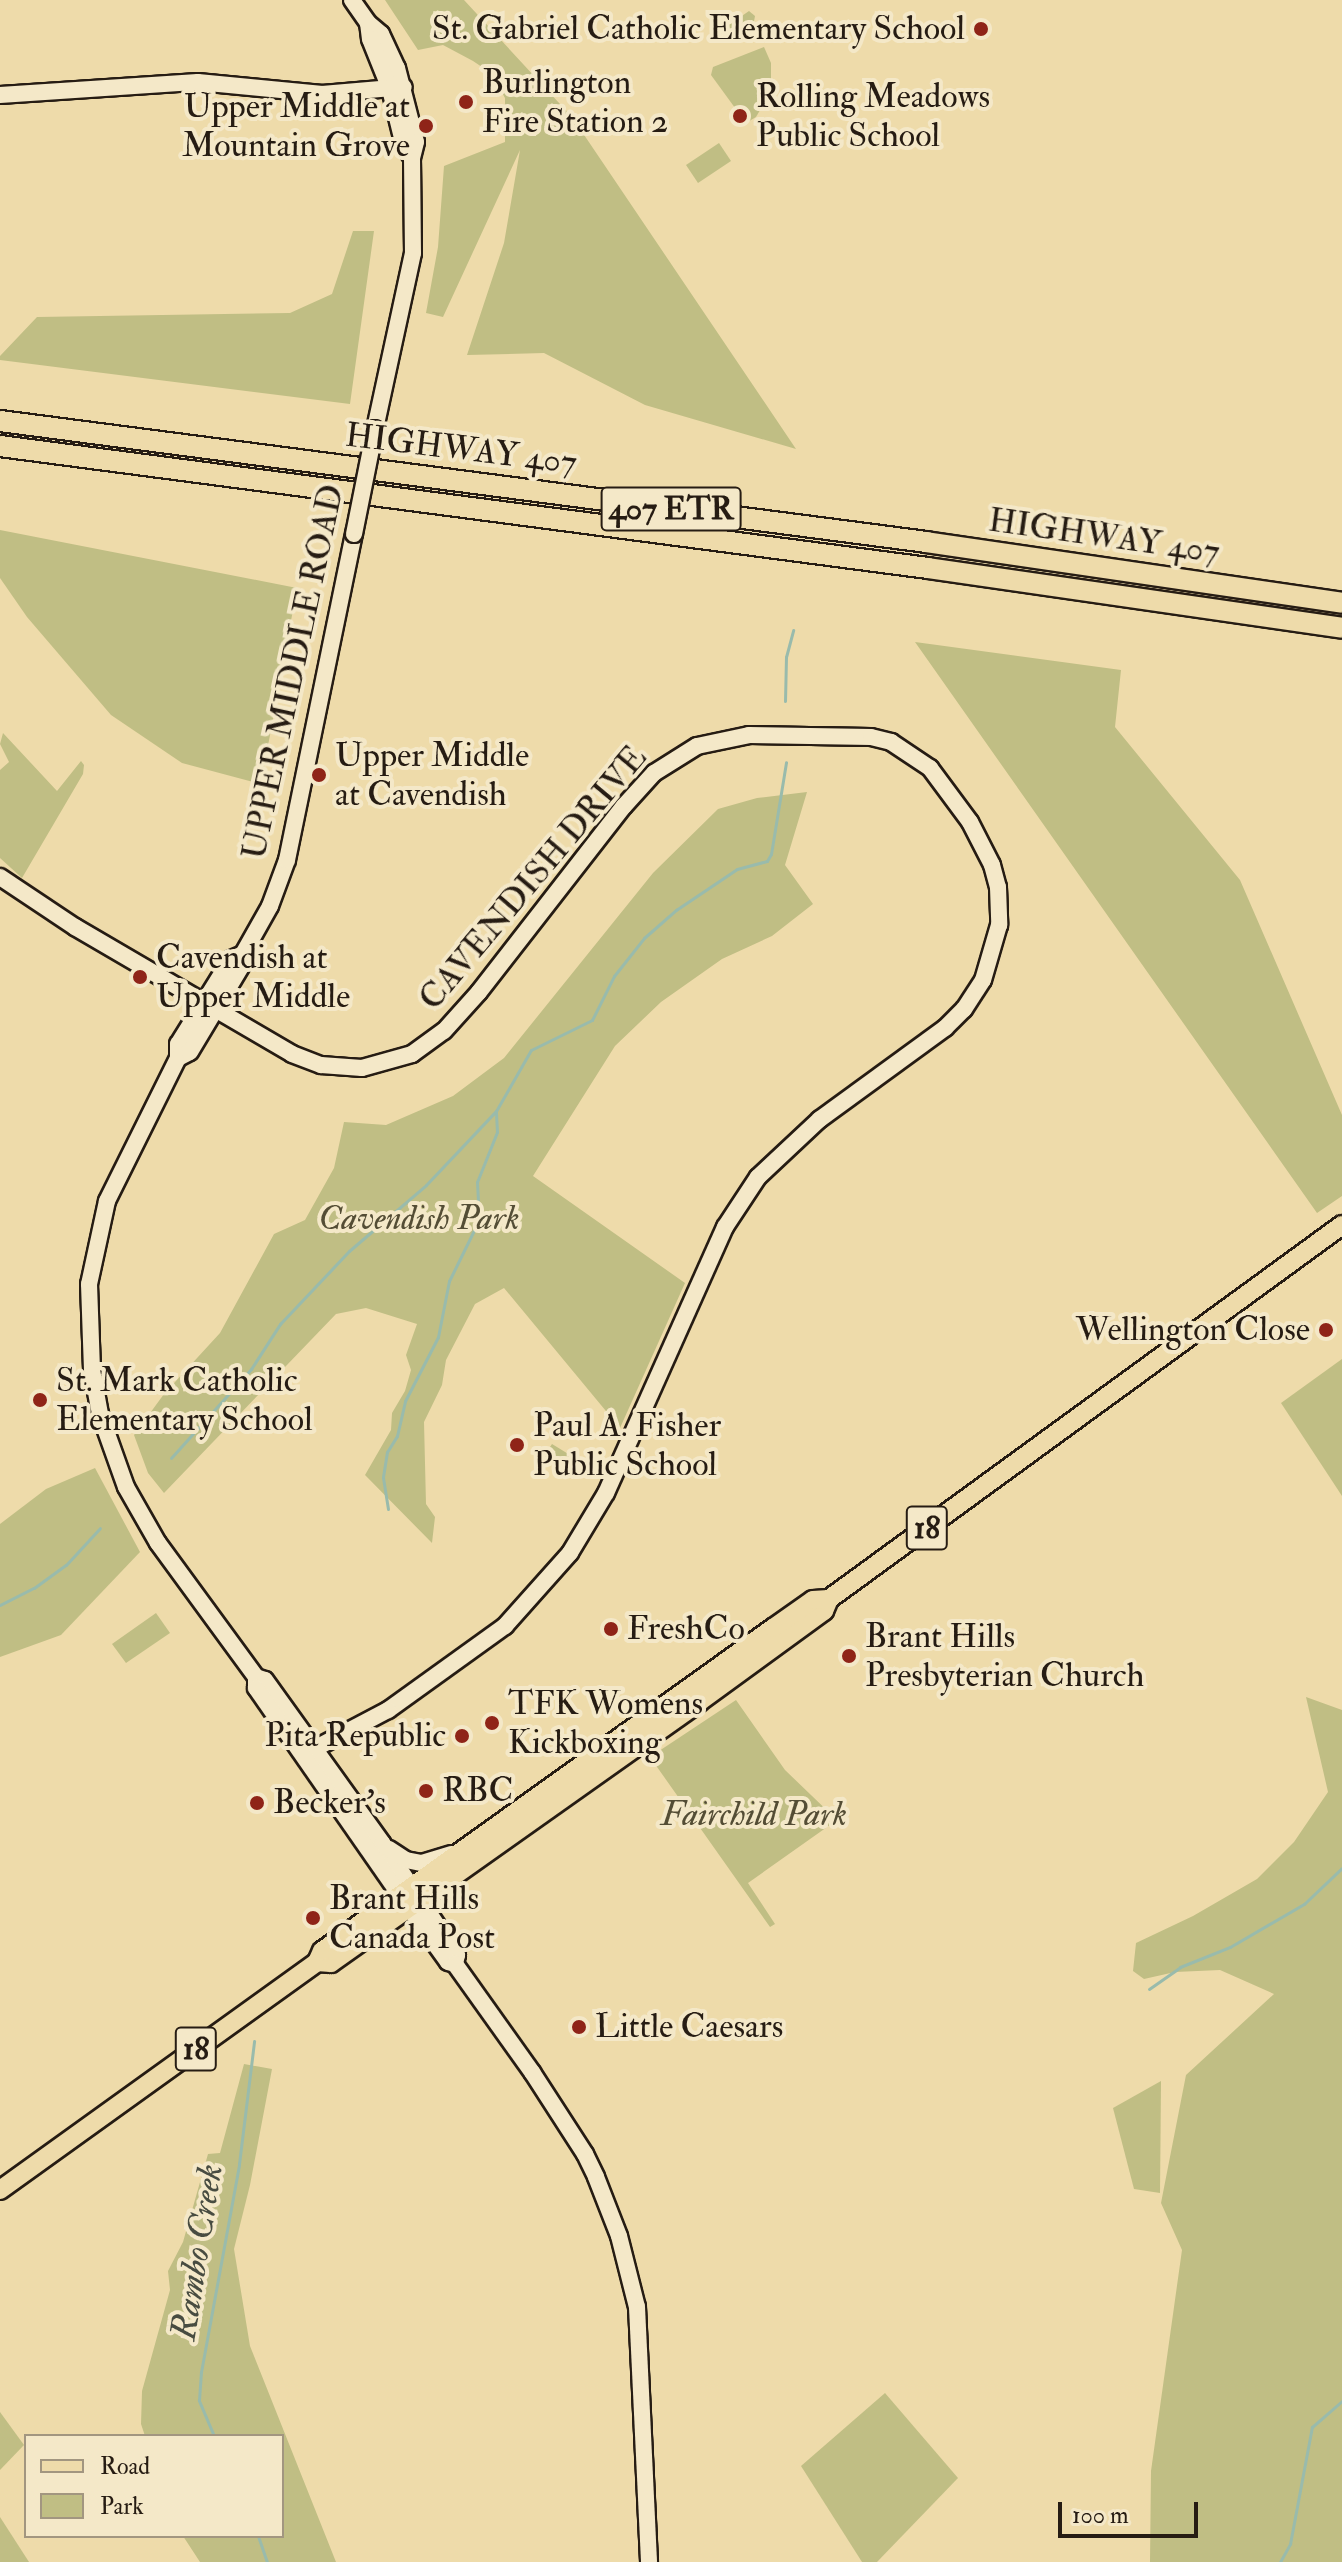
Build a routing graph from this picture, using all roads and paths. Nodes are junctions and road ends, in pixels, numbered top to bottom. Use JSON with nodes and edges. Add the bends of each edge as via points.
{"nodes":[{"id":1,"x":352,"y":0,"type":"edge"},
{"id":2,"x":397,"y":88,"type":"junction"},
{"id":3,"x":0,"y":95,"type":"edge"},
{"id":4,"x":0,"y":421,"type":"edge"},
{"id":5,"x":0,"y":446,"type":"edge"},
{"id":6,"x":1342,"y":603,"type":"edge"},
{"id":7,"x":1342,"y":628,"type":"edge"},
{"id":8,"x":0,"y":877,"type":"edge"},
{"id":9,"x":210,"y":1006,"type":"junction"},
{"id":10,"x":1342,"y":1225,"type":"edge"},
{"id":11,"x":829,"y":1599,"type":"junction"},
{"id":12,"x":256,"y":1677,"type":"junction"},
{"id":13,"x":312,"y":1750,"type":"junction"},
{"id":14,"x":382,"y":1843,"type":"junction"},
{"id":15,"x":464,"y":1850,"type":"junction"},
{"id":16,"x":410,"y":1897,"type":"junction"},
{"id":17,"x":0,"y":2190,"type":"edge"},
{"id":18,"x":649,"y":2562,"type":"edge"}],
"edges":[{"from":1,"to":2,"type":"street","name":"UPPER MIDDLE ROAD"},
{"from":2,"to":3,"type":"street","via":[[322,94],[198,82]]},
{"from":2,"to":9,"type":"street","name":"UPPER MIDDLE ROAD","bridge":true,"via":[[404,146],[412,158],[413,253],[287,860],[270,906],[243,954],[231,959]]},
{"from":4,"to":6,"type":"highway","name":"HIGHWAY 407","number":"407 ETR","via":[[926,542]]},
{"from":5,"to":7,"type":"highway","name":"HIGHWAY 407","number":"407 ETR"},
{"from":8,"to":9,"type":"street","name":"CAVENDISH DRIVE"},
{"from":9,"to":12,"type":"street","name":"UPPER MIDDLE ROAD","via":[[190,1052],[178,1058],[124,1162],[95,1243],[89,1284],[92,1370],[109,1441],[140,1514]]},
{"from":9,"to":13,"type":"street","name":"CAVENDISH DRIVE","via":[[321,1065],[362,1068],[412,1054],[444,1031],[479,992],[654,773],[697,746],[749,735],[871,737],[913,755],[930,768],[982,840],[998,887],[999,925],[992,960],[964,1009],[792,1142],[758,1177],[725,1227],[606,1493],[544,1587],[505,1626],[448,1669],[388,1710]]},
{"from":10,"to":11,"type":"main road","number":"18"},
{"from":11,"to":15,"type":"main road","number":"18","via":[[813,1600]]},
{"from":11,"to":16,"type":"main road","number":"18","via":[[824,1611]]},
{"from":12,"to":13,"type":"street","name":"UPPER MIDDLE ROAD","via":[[265,1680]]},
{"from":12,"to":16,"type":"street","name":"UPPER MIDDLE ROAD","via":[[256,1688]]},
{"from":13,"to":14,"type":"street","name":"UPPER MIDDLE ROAD"},
{"from":14,"to":15,"type":"street","via":[[400,1857],[422,1863]]},
{"from":14,"to":16,"type":"street","name":"UPPER MIDDLE ROAD"},
{"from":15,"to":16,"type":"main road","number":"18"},
{"from":16,"to":17,"type":"main road","number":"18","via":[[331,1963],[317,1962]]},
{"from":16,"to":18,"type":"street","name":"UPPER MIDDLE ROAD","via":[[448,1962],[455,1964],[585,2154],[619,2236],[639,2328]]}]}
